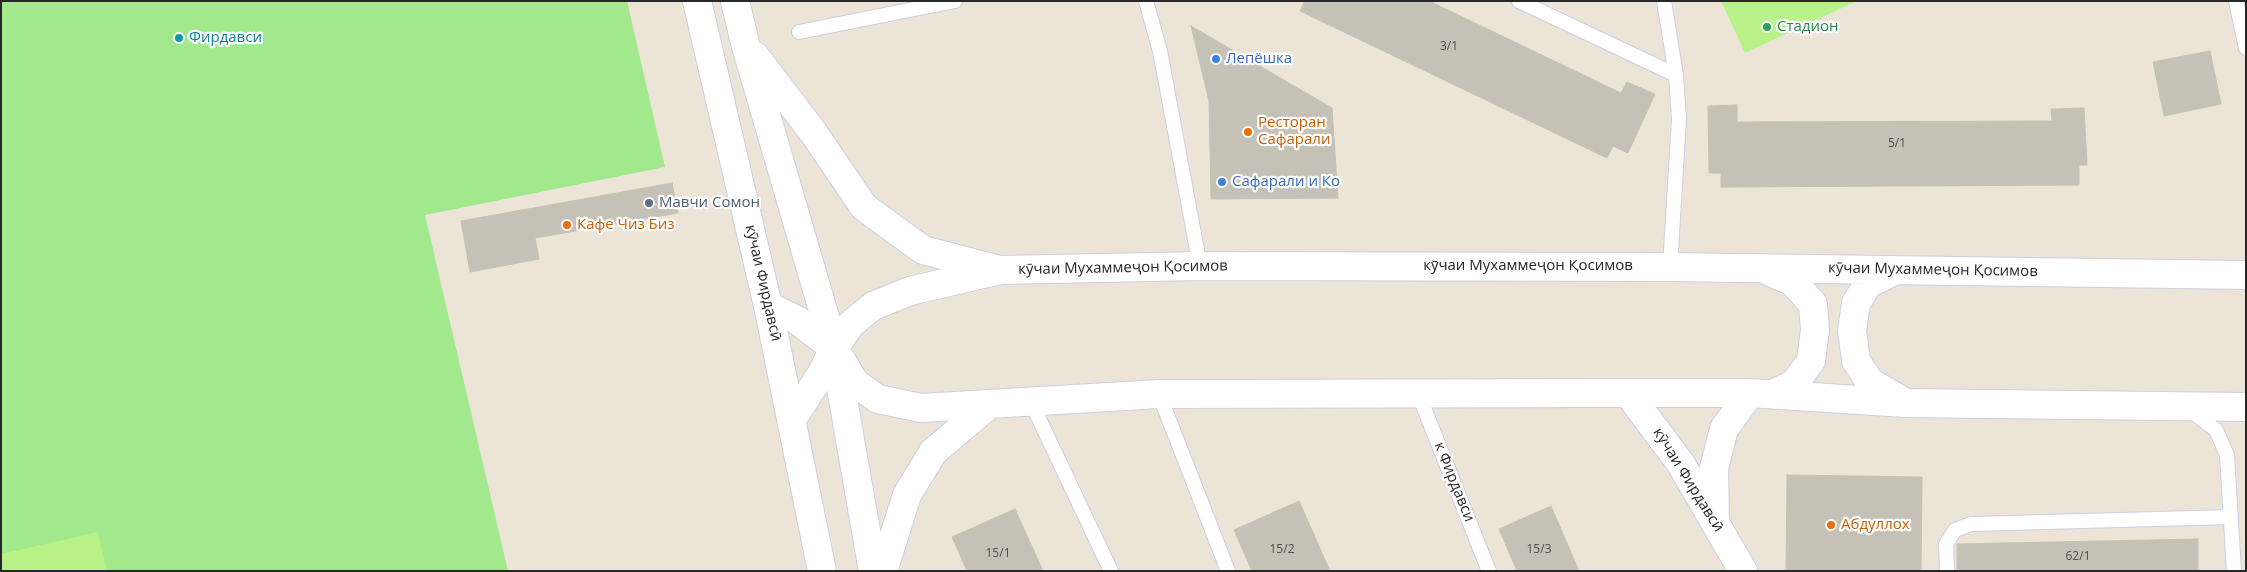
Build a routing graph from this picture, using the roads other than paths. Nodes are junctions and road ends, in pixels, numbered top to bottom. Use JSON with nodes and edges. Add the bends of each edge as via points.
{"nodes":[{"id":1,"x":698,"y":1,"type":"edge"},
{"id":2,"x":735,"y":1,"type":"edge"},
{"id":3,"x":954,"y":1,"type":"edge"},
{"id":4,"x":1146,"y":1,"type":"edge"},
{"id":5,"x":1519,"y":1,"type":"edge"},
{"id":6,"x":1664,"y":1,"type":"edge"},
{"id":7,"x":2236,"y":1,"type":"edge"},
{"id":8,"x":799,"y":32,"type":"dead end"},
{"id":9,"x":745,"y":43,"type":"junction"},
{"id":10,"x":2246,"y":48,"type":"edge"},
{"id":11,"x":1676,"y":75,"type":"junction"},
{"id":12,"x":1200,"y":266,"type":"junction"},
{"id":13,"x":1670,"y":267,"type":"junction"},
{"id":14,"x":1760,"y":267,"type":"junction"},
{"id":15,"x":1000,"y":270,"type":"junction"},
{"id":16,"x":1896,"y":270,"type":"junction"},
{"id":17,"x":2246,"y":275,"type":"edge"},
{"id":18,"x":768,"y":306,"type":"junction"},
{"id":19,"x":834,"y":348,"type":"junction"},
{"id":20,"x":1628,"y":392,"type":"junction"},
{"id":21,"x":1418,"y":393,"type":"junction"},
{"id":22,"x":1761,"y":393,"type":"junction"},
{"id":23,"x":1159,"y":394,"type":"junction"},
{"id":24,"x":1031,"y":402,"type":"junction"},
{"id":25,"x":1905,"y":403,"type":"junction"},
{"id":26,"x":990,"y":404,"type":"junction"},
{"id":27,"x":2185,"y":407,"type":"junction"},
{"id":28,"x":2246,"y":407,"type":"edge"},
{"id":29,"x":792,"y":419,"type":"junction"},
{"id":30,"x":2231,"y":517,"type":"junction"},
{"id":31,"x":1715,"y":522,"type":"junction"},
{"id":32,"x":822,"y":571,"type":"edge"},
{"id":33,"x":873,"y":571,"type":"edge"},
{"id":34,"x":883,"y":571,"type":"edge"},
{"id":35,"x":1111,"y":571,"type":"edge"},
{"id":36,"x":1228,"y":571,"type":"edge"},
{"id":37,"x":1490,"y":571,"type":"edge"},
{"id":38,"x":1744,"y":571,"type":"edge"},
{"id":39,"x":1946,"y":571,"type":"edge"},
{"id":40,"x":2234,"y":571,"type":"edge"}],
"edges":[{"from":1,"to":18,"type":"street","name":"кӯчаи Фирдавсӣ"},
{"from":2,"to":9,"type":"street"},
{"from":3,"to":8,"type":"lane"},
{"from":4,"to":12,"type":"lane","via":[[1160,51]]},
{"from":5,"to":11,"type":"lane"},
{"from":6,"to":11,"type":"lane"},
{"from":7,"to":10,"type":"lane"},
{"from":9,"to":15,"type":"street","via":[[813,132],[864,207],[923,250]]},
{"from":9,"to":19,"type":"street"},
{"from":11,"to":13,"type":"lane","via":[[1679,119]]},
{"from":12,"to":13,"type":"street","name":"кӯчаи Мухаммеҷон Қосимов"},
{"from":12,"to":15,"type":"street","name":"кӯчаи Мухаммеҷон Қосимов"},
{"from":13,"to":14,"type":"street","name":"кӯчаи Мухаммеҷон Қосимов"},
{"from":14,"to":16,"type":"street","name":"кӯчаи Мухаммеҷон Қосимов"},
{"from":14,"to":22,"type":"street","via":[[1793,282],[1813,304],[1815,330],[1811,361],[1794,384]]},
{"from":15,"to":19,"type":"street","name":"кӯчаи Мухаммеҷон Қосимов","via":[[910,291],[873,306],[851,324]]},
{"from":16,"to":17,"type":"street","name":"кӯчаи Мухаммеҷон Қосимов"},
{"from":16,"to":25,"type":"street","via":[[1868,284],[1856,303],[1852,331],[1856,362],[1870,382]]},
{"from":18,"to":19,"type":"street","via":[[798,320]]},
{"from":18,"to":29,"type":"street","name":"кӯчаи Фирдавсӣ"},
{"from":19,"to":26,"type":"street","via":[[855,383],[878,399],[921,408]]},
{"from":19,"to":29,"type":"street"},
{"from":19,"to":33,"type":"street"},
{"from":20,"to":21,"type":"street"},
{"from":20,"to":22,"type":"street"},
{"from":20,"to":31,"type":"street","name":"кӯчаи Фирдавсӣ","via":[[1681,464]]},
{"from":21,"to":23,"type":"street"},
{"from":21,"to":37,"type":"lane","name":"к Фирдавси"},
{"from":22,"to":25,"type":"street"},
{"from":22,"to":31,"type":"street","via":[[1724,429],[1714,468]]},
{"from":23,"to":24,"type":"street"},
{"from":23,"to":36,"type":"lane"},
{"from":24,"to":26,"type":"street"},
{"from":24,"to":35,"type":"lane"},
{"from":25,"to":27,"type":"street"},
{"from":26,"to":34,"type":"street","via":[[933,452],[907,495]]},
{"from":27,"to":28,"type":"street"},
{"from":27,"to":30,"type":"lane","via":[[2216,430],[2227,455]]},
{"from":29,"to":32,"type":"street","name":"кӯчаи Фирдавсӣ"},
{"from":30,"to":39,"type":"lane","via":[[1970,524],[1955,530],[1946,544]]},
{"from":30,"to":40,"type":"lane"},
{"from":31,"to":38,"type":"street","name":"кӯчаи Фирдавсӣ"}]}
